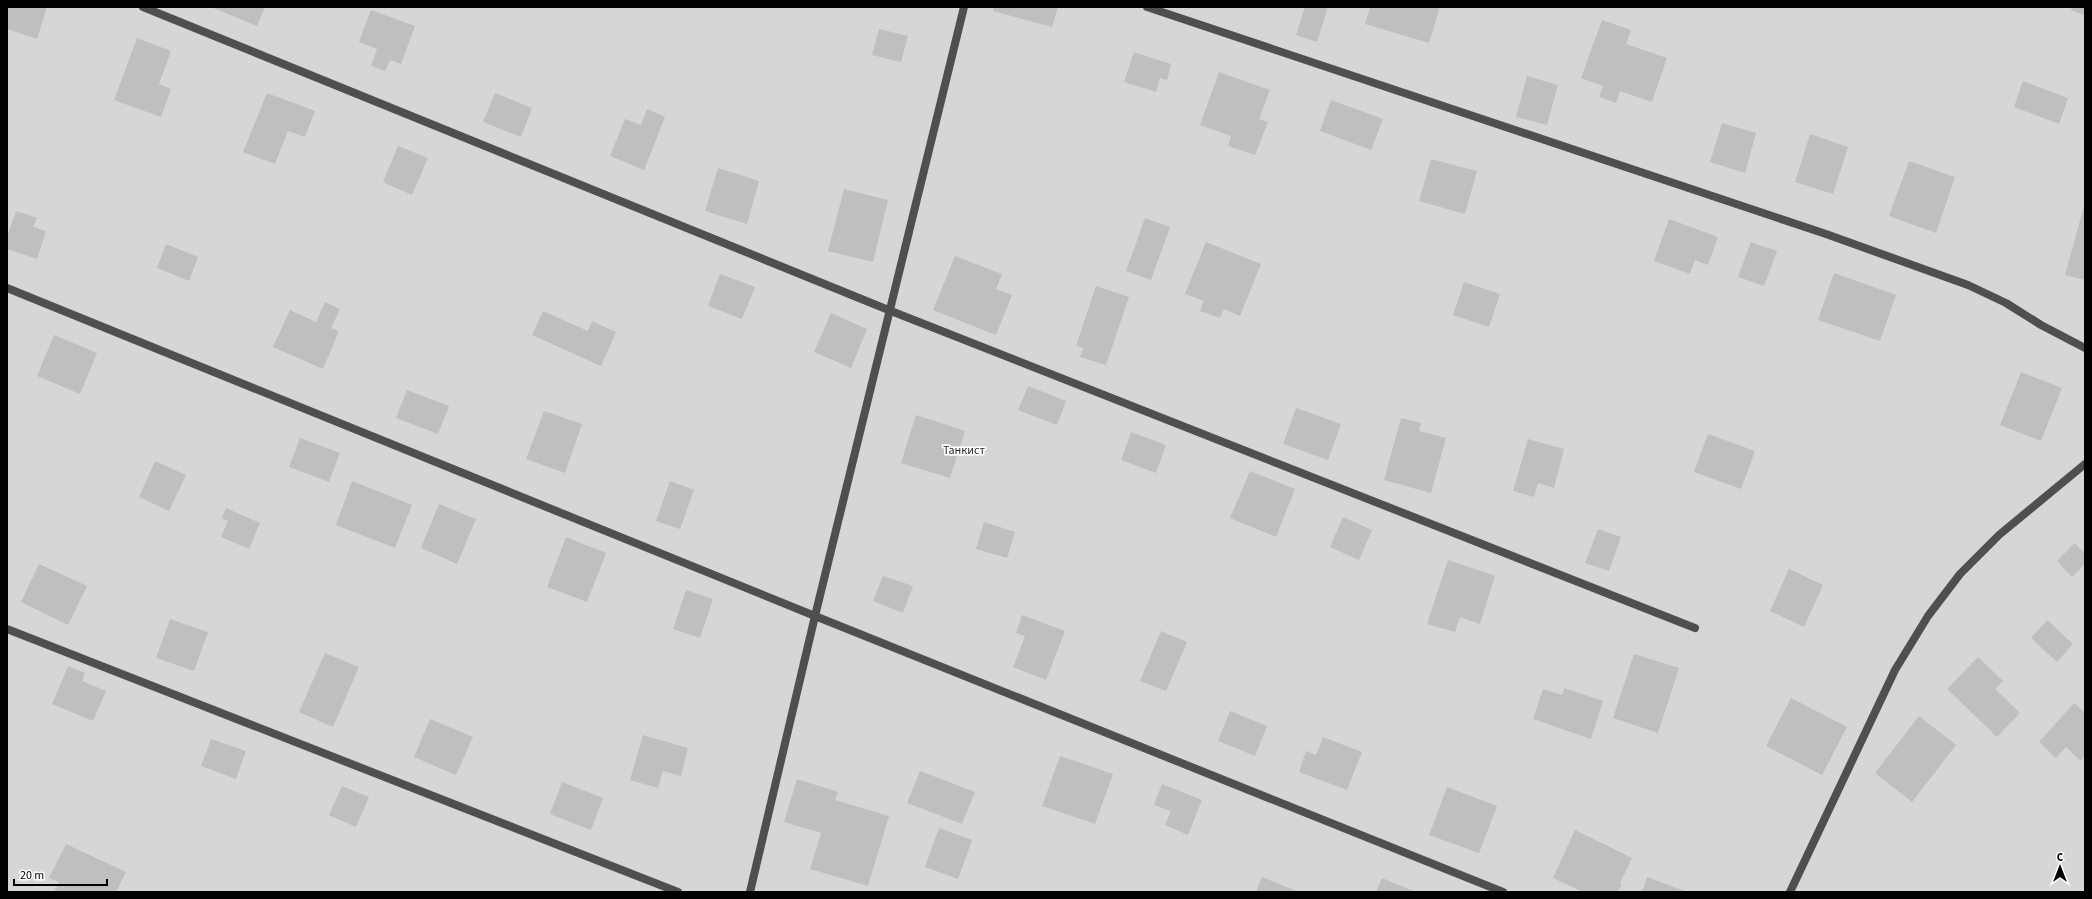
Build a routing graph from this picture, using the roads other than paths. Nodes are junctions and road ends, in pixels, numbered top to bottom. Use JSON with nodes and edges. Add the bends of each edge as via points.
{"nodes":[{"id":1,"x":143,"y":7,"type":"edge"},
{"id":2,"x":1147,"y":7,"type":"edge"},
{"id":3,"x":961,"y":8,"type":"edge"},
{"id":4,"x":7,"y":288,"type":"edge"},
{"id":5,"x":891,"y":311,"type":"junction"},
{"id":6,"x":2085,"y":348,"type":"edge"},
{"id":7,"x":2085,"y":464,"type":"edge"},
{"id":8,"x":815,"y":616,"type":"junction"},
{"id":9,"x":7,"y":628,"type":"edge"},
{"id":10,"x":1695,"y":628,"type":"dead end"},
{"id":11,"x":678,"y":892,"type":"edge"},
{"id":12,"x":750,"y":892,"type":"edge"},
{"id":13,"x":1504,"y":892,"type":"edge"},
{"id":14,"x":1790,"y":892,"type":"edge"}],
"edges":[{"from":1,"to":5,"type":"lane"},
{"from":2,"to":6,"type":"lane","via":[[1826,234],[1968,285],[2006,303]]},
{"from":3,"to":5,"type":"lane"},
{"from":4,"to":8,"type":"lane"},
{"from":5,"to":8,"type":"lane"},
{"from":5,"to":10,"type":"lane"},
{"from":7,"to":14,"type":"lane","via":[[1999,535],[1960,574],[1928,616],[1895,670]]},
{"from":8,"to":12,"type":"lane"},
{"from":8,"to":13,"type":"lane"},
{"from":9,"to":11,"type":"lane"}]}
